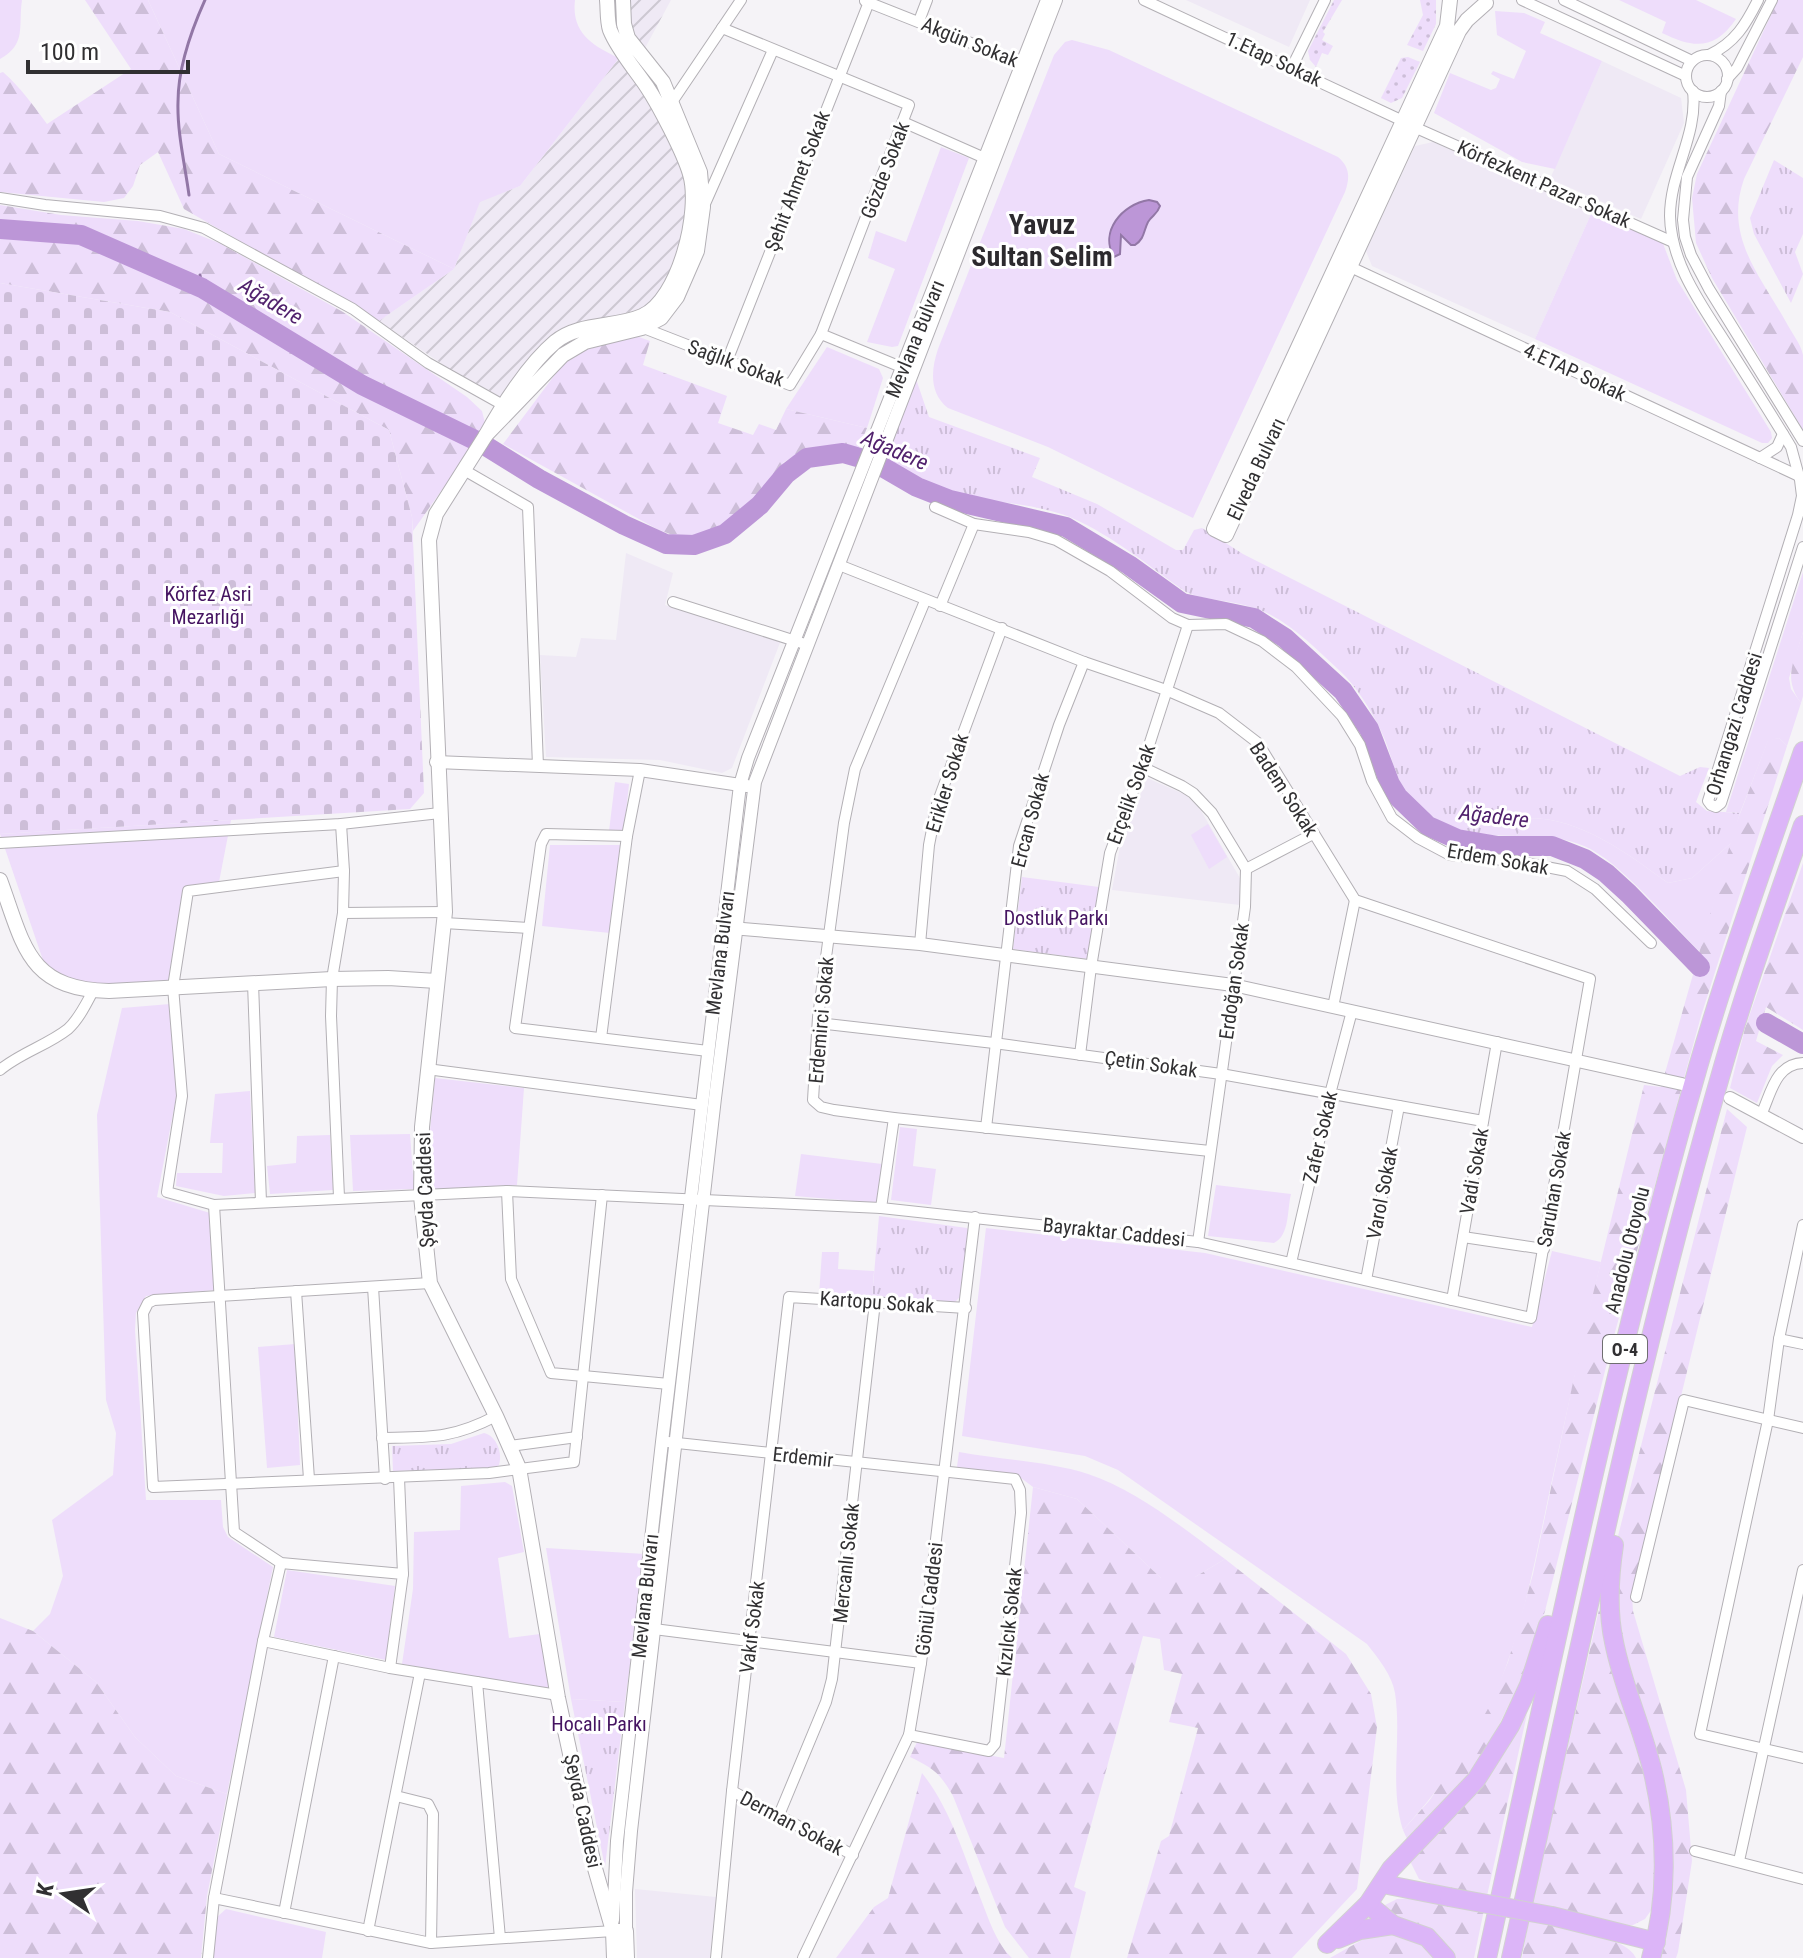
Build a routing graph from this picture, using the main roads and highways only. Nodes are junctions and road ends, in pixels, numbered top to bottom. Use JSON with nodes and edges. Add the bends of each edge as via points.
{"nodes":[{"id":1,"x":607,"y":0,"type":"edge"},
{"id":2,"x":1450,"y":0,"type":"edge"},
{"id":3,"x":1463,"y":0,"type":"edge"},
{"id":4,"x":623,"y":1,"type":"edge"},
{"id":5,"x":1490,"y":2,"type":"edge"},
{"id":6,"x":1409,"y":124,"type":"junction"},
{"id":7,"x":698,"y":207,"type":"junction"},
{"id":8,"x":1344,"y":264,"type":"junction"},
{"id":9,"x":510,"y":404,"type":"junction"},
{"id":10,"x":1803,"y":751,"type":"edge"},
{"id":11,"x":1803,"y":825,"type":"edge"},
{"id":12,"x":0,"y":880,"type":"edge"},
{"id":13,"x":437,"y":981,"type":"junction"},
{"id":14,"x":1633,"y":1318,"type":"junction"},
{"id":15,"x":1626,"y":1439,"type":"junction"},
{"id":16,"x":1407,"y":1853,"type":"junction"},
{"id":17,"x":1383,"y":1884,"type":"junction"},
{"id":18,"x":1424,"y":1891,"type":"junction"},
{"id":19,"x":1368,"y":1904,"type":"junction"},
{"id":20,"x":1393,"y":1925,"type":"junction"},
{"id":21,"x":619,"y":1931,"type":"junction"},
{"id":22,"x":1654,"y":1950,"type":"edge"},
{"id":23,"x":614,"y":1958,"type":"edge"},
{"id":24,"x":627,"y":1958,"type":"edge"},
{"id":25,"x":1446,"y":1958,"type":"edge"},
{"id":26,"x":1487,"y":1958,"type":"edge"},
{"id":27,"x":1511,"y":1958,"type":"edge"}],
"edges":[{"from":1,"to":7,"type":"main road","name":"Şeyda Caddesi","via":[[609,29],[653,96],[691,175]]},
{"from":2,"to":6,"type":"main road","name":"Elveda Bulvarı","via":[[1447,26]]},
{"from":3,"to":5,"type":"main road"},
{"from":4,"to":7,"type":"main road","name":"Şeyda Caddesi","via":[[628,38],[663,82],[700,172]]},
{"from":5,"to":6,"type":"main road","name":"Elveda Bulvarı","via":[[1459,31]]},
{"from":6,"to":8,"type":"main road","name":"Elveda Bulvarı"},
{"from":7,"to":9,"type":"main road","name":"Şeyda Caddesi","via":[[670,290],[655,309],[556,341]]},
{"from":7,"to":9,"type":"main road","name":"Şeyda Caddesi","via":[[697,251],[677,297],[661,318],[585,342]]},
{"from":8,"to":8,"type":"main road","name":"Elveda Bulvarı","via":[[1214,529],[1226,535]]},
{"from":9,"to":13,"type":"main road","name":"Şeyda Caddesi","via":[[436,514],[429,540],[444,917]]},
{"from":10,"to":14,"type":"highway","name":"Anadolu Otoyolu","number":"O-4","via":[[1699,1065]]},
{"from":11,"to":15,"type":"highway","number":"O-4","via":[[1721,1074]]},
{"from":12,"to":13,"type":"main road","via":[[35,964],[72,988],[332,979]]},
{"from":13,"to":21,"type":"main road","name":"Şeyda Caddesi","via":[[422,1127],[421,1196],[430,1283],[519,1468],[594,1865]]},
{"from":14,"to":16,"type":"highway","via":[[1529,1685],[1476,1780]]},
{"from":14,"to":26,"type":"highway","name":"Anadolu Otoyolu","number":"O-4","via":[[1572,1567]]},
{"from":15,"to":22,"type":"highway","via":[[1609,1602],[1614,1644],[1645,1742],[1660,1812],[1664,1872]]},
{"from":15,"to":27,"type":"highway","number":"O-4"},
{"from":16,"to":17,"type":"highway"},
{"from":16,"to":18,"type":"highway","via":[[1407,1870]]},
{"from":17,"to":18,"type":"highway"},
{"from":17,"to":19,"type":"highway"},
{"from":18,"to":22,"type":"highway","bridge":true,"via":[[1552,1916]]},
{"from":19,"to":20,"type":"highway"},
{"from":19,"to":20,"type":"highway","via":[[1327,1944],[1360,1930]]},
{"from":20,"to":25,"type":"highway","via":[[1427,1937]]},
{"from":21,"to":23,"type":"main road","name":"Mevlana Bulvarı"},
{"from":21,"to":24,"type":"main road","name":"Mevlana Bulvarı"}]}
